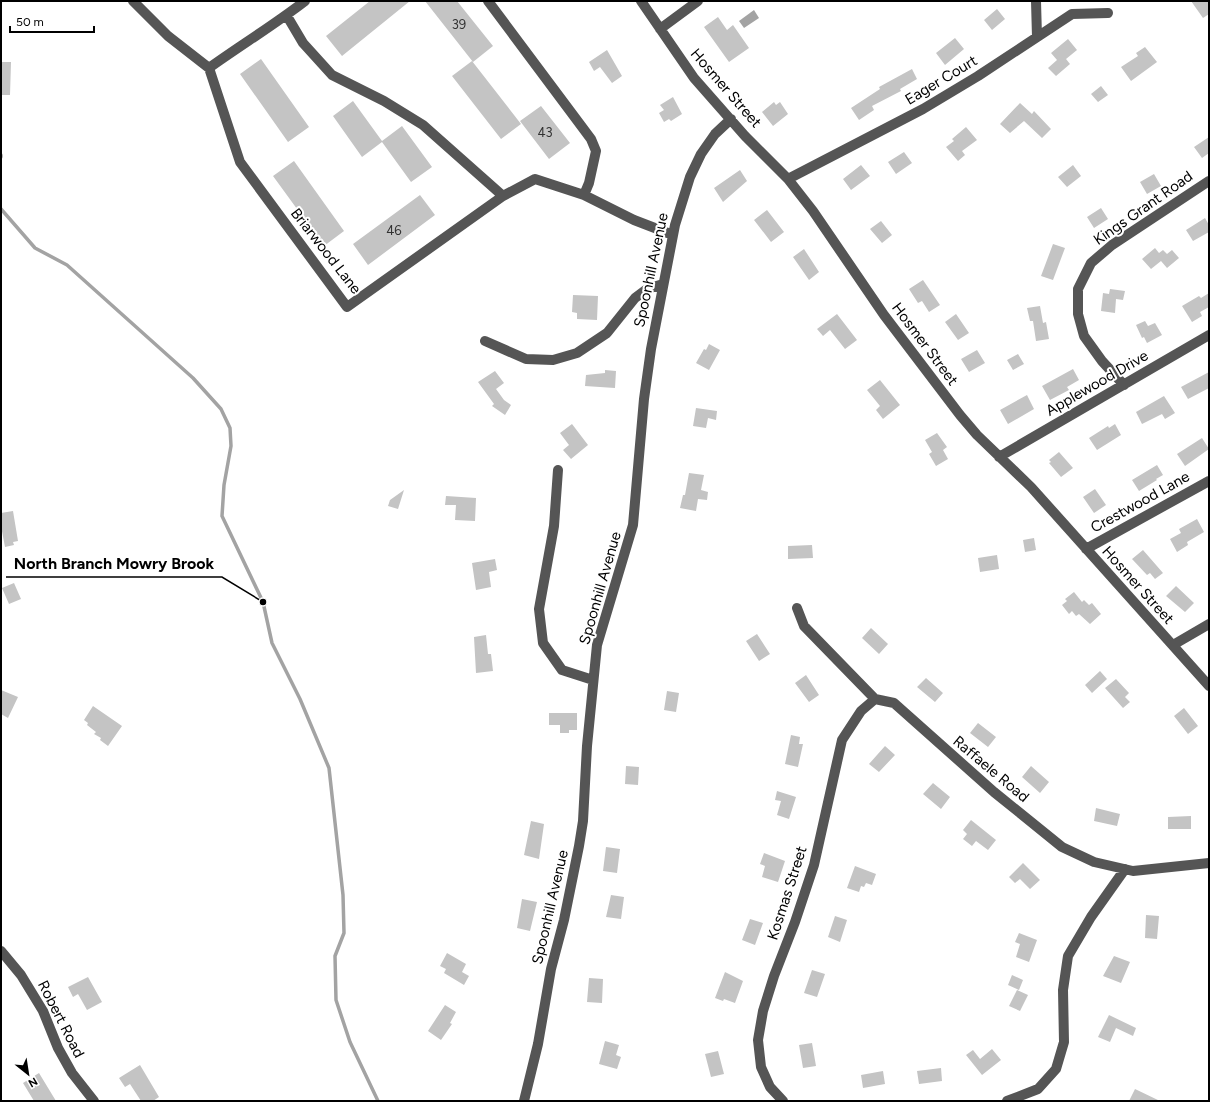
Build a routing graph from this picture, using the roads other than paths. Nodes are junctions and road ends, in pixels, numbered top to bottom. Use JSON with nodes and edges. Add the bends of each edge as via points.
{"nodes":[{"id":1,"x":133,"y":1,"type":"edge"},
{"id":2,"x":303,"y":1,"type":"edge"},
{"id":3,"x":488,"y":1,"type":"edge"},
{"id":4,"x":641,"y":1,"type":"edge"},
{"id":5,"x":698,"y":1,"type":"edge"},
{"id":6,"x":1036,"y":1,"type":"edge"},
{"id":7,"x":1108,"y":13,"type":"dead end"},
{"id":8,"x":286,"y":16,"type":"junction"},
{"id":9,"x":660,"y":29,"type":"junction"},
{"id":10,"x":1037,"y":37,"type":"junction"},
{"id":11,"x":209,"y":68,"type":"junction"},
{"id":12,"x":731,"y":119,"type":"junction"},
{"id":13,"x":788,"y":179,"type":"junction"},
{"id":14,"x":1209,"y":181,"type":"edge"},
{"id":15,"x":584,"y":195,"type":"junction"},
{"id":16,"x":503,"y":196,"type":"junction"},
{"id":17,"x":673,"y":235,"type":"junction"},
{"id":18,"x":663,"y":284,"type":"junction"},
{"id":19,"x":1209,"y":335,"type":"edge"},
{"id":20,"x":485,"y":341,"type":"dead end"},
{"id":21,"x":1124,"y":385,"type":"junction"},
{"id":22,"x":999,"y":457,"type":"junction"},
{"id":23,"x":558,"y":470,"type":"dead end"},
{"id":24,"x":1209,"y":481,"type":"edge"},
{"id":25,"x":1086,"y":549,"type":"junction"},
{"id":26,"x":797,"y":608,"type":"dead end"},
{"id":27,"x":1209,"y":624,"type":"edge"},
{"id":28,"x":1173,"y":645,"type":"junction"},
{"id":29,"x":593,"y":680,"type":"junction"},
{"id":30,"x":1209,"y":686,"type":"edge"},
{"id":31,"x":875,"y":698,"type":"junction"},
{"id":32,"x":1209,"y":863,"type":"edge"},
{"id":33,"x":1125,"y":869,"type":"junction"},
{"id":34,"x":1,"y":951,"type":"edge"},
{"id":35,"x":94,"y":1101,"type":"edge"},
{"id":36,"x":524,"y":1101,"type":"edge"},
{"id":37,"x":783,"y":1101,"type":"edge"},
{"id":38,"x":1007,"y":1101,"type":"edge"}],
"edges":[{"from":1,"to":11,"type":"street","via":[[168,36]]},
{"from":2,"to":8,"type":"street"},
{"from":3,"to":15,"type":"street","via":[[591,139],[596,151]]},
{"from":4,"to":9,"type":"street","name":"Hosmer Street"},
{"from":5,"to":9,"type":"street"},
{"from":6,"to":10,"type":"street"},
{"from":7,"to":10,"type":"street","name":"Eager Court","via":[[1072,14]]},
{"from":8,"to":11,"type":"street"},
{"from":8,"to":16,"type":"street","via":[[303,43],[332,74],[423,125]]},
{"from":9,"to":12,"type":"street","name":"Hosmer Street","via":[[694,78]]},
{"from":10,"to":13,"type":"street","name":"Eager Court","via":[[923,109]]},
{"from":11,"to":16,"type":"street","name":"Briarwood Lane","via":[[240,162],[347,307]]},
{"from":12,"to":13,"type":"street","name":"Hosmer Street"},
{"from":12,"to":17,"type":"street","name":"Spoonhill Avenue","via":[[715,134],[701,154],[690,177]]},
{"from":13,"to":22,"type":"street","name":"Hosmer Street","via":[[914,356],[968,425]]},
{"from":14,"to":21,"type":"street","name":"Kings Grant Road","via":[[1112,245],[1091,263],[1078,289],[1078,314],[1084,336]]},
{"from":15,"to":16,"type":"street","name":"Briarwood Lane","via":[[536,179]]},
{"from":15,"to":17,"type":"street","name":"Briarwood Lane","via":[[634,220]]},
{"from":17,"to":18,"type":"street","name":"Spoonhill Avenue"},
{"from":18,"to":20,"type":"street","via":[[648,289],[636,298],[607,333],[577,354],[553,360],[526,359]]},
{"from":18,"to":29,"type":"street","name":"Spoonhill Avenue","via":[[647,374],[633,525],[597,645]]},
{"from":19,"to":21,"type":"street","name":"Applewood Drive"},
{"from":21,"to":22,"type":"street","name":"Applewood Drive"},
{"from":22,"to":25,"type":"street","name":"Hosmer Street","via":[[1031,487]]},
{"from":23,"to":29,"type":"street","via":[[554,526],[539,609],[543,643],[562,670]]},
{"from":24,"to":25,"type":"street","name":"Crestwood Lane"},
{"from":25,"to":28,"type":"street","name":"Hosmer Street"},
{"from":26,"to":31,"type":"street","via":[[804,626]]},
{"from":27,"to":28,"type":"street"},
{"from":28,"to":30,"type":"street","name":"Hosmer Street"},
{"from":29,"to":36,"type":"street","name":"Spoonhill Avenue","via":[[579,846]]},
{"from":31,"to":33,"type":"street","name":"Raffaele Road","via":[[894,703],[994,792],[1062,847],[1094,862]]},
{"from":31,"to":37,"type":"street","name":"Kosmas Street","via":[[861,711],[842,740],[814,865],[763,1011],[758,1040],[761,1067],[770,1086]]},
{"from":32,"to":33,"type":"street","name":"Raffaele Road","via":[[1133,871]]},
{"from":33,"to":38,"type":"street","via":[[1091,917],[1068,956],[1063,990],[1064,1042],[1056,1069],[1038,1089]]},
{"from":34,"to":35,"type":"street","name":"Robert Road","via":[[25,981],[43,1011],[58,1048],[72,1073]]}]}
